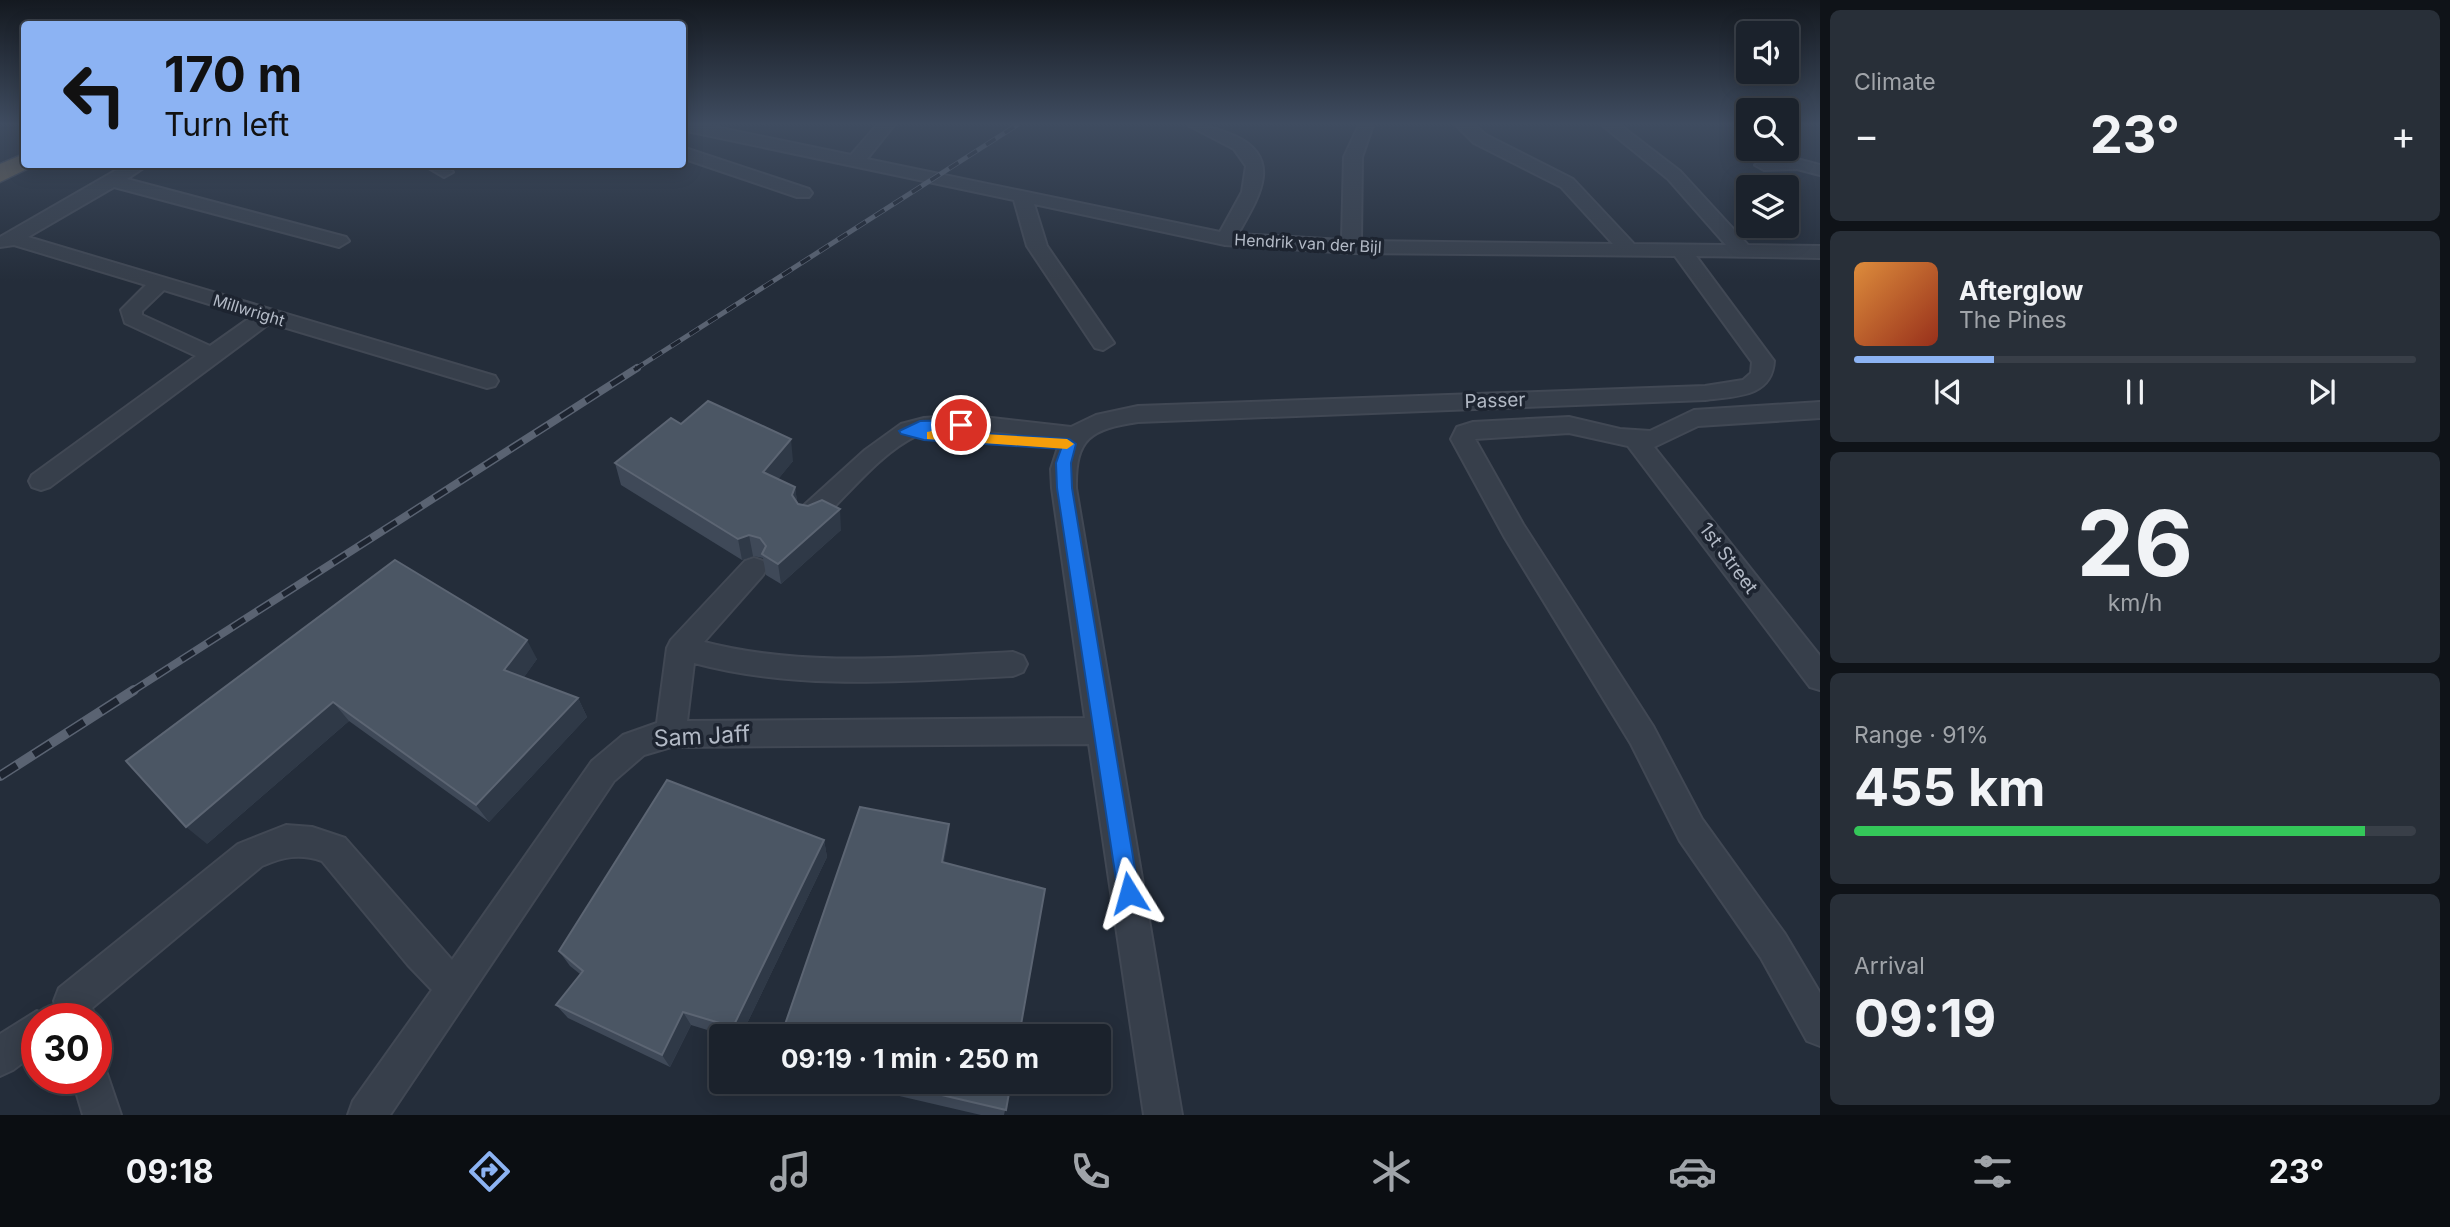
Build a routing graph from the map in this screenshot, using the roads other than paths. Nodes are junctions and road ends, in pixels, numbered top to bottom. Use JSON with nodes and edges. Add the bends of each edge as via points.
{"nodes":[{"id":1,"x":119,"y":177,"type":"edge"},
{"id":2,"x":758,"y":177,"type":"edge"},
{"id":3,"x":925,"y":177,"type":"edge"},
{"id":4,"x":1252,"y":177,"type":"edge"},
{"id":5,"x":1353,"y":177,"type":"edge"},
{"id":6,"x":1554,"y":177,"type":"edge"},
{"id":7,"x":1676,"y":177,"type":"edge"},
{"id":8,"x":112,"y":181,"type":"junction"},
{"id":9,"x":803,"y":192,"type":"dead end"},
{"id":10,"x":1023,"y":198,"type":"junction"},
{"id":11,"x":1225,"y":239,"type":"junction"},
{"id":12,"x":6,"y":241,"type":"edge"},
{"id":13,"x":339,"y":241,"type":"dead end"},
{"id":14,"x":1351,"y":247,"type":"junction"},
{"id":15,"x":1627,"y":248,"type":"junction"},
{"id":16,"x":1680,"y":249,"type":"junction"},
{"id":17,"x":1742,"y":251,"type":"junction"},
{"id":18,"x":1820,"y":253,"type":"edge"},
{"id":19,"x":160,"y":283,"type":"junction"},
{"id":20,"x":267,"y":316,"type":"junction"},
{"id":21,"x":1103,"y":343,"type":"dead end"},
{"id":22,"x":211,"y":354,"type":"junction"},
{"id":23,"x":486,"y":381,"type":"dead end"},
{"id":24,"x":1811,"y":411,"type":"edge"},
{"id":25,"x":1820,"y":434,"type":"edge"},
{"id":26,"x":1072,"y":440,"type":"junction"},
{"id":27,"x":1636,"y":440,"type":"junction"},
{"id":28,"x":41,"y":481,"type":"dead end"},
{"id":29,"x":810,"y":515,"type":"edge"},
{"id":30,"x":754,"y":568,"type":"dead end"},
{"id":31,"x":681,"y":648,"type":"junction"},
{"id":32,"x":1013,"y":664,"type":"dead end"},
{"id":33,"x":1820,"y":678,"type":"edge"},
{"id":34,"x":1104,"y":731,"type":"junction"},
{"id":35,"x":671,"y":734,"type":"junction"},
{"id":36,"x":453,"y":986,"type":"junction"},
{"id":37,"x":78,"y":1003,"type":"edge"},
{"id":38,"x":1820,"y":1028,"type":"edge"},
{"id":39,"x":21,"y":1041,"type":"edge"},
{"id":40,"x":0,"y":1057,"type":"edge"},
{"id":41,"x":96,"y":1094,"type":"edge"},
{"id":42,"x":102,"y":1115,"type":"edge"},
{"id":43,"x":367,"y":1115,"type":"edge"},
{"id":44,"x":1163,"y":1115,"type":"edge"}],
"edges":[{"from":1,"to":8,"type":"street"},
{"from":2,"to":9,"type":"street"},
{"from":3,"to":10,"type":"street","name":"Hendrik van der Bijl"},
{"from":4,"to":11,"type":"street","via":[[1252,190]]},
{"from":5,"to":14,"type":"street"},
{"from":6,"to":15,"type":"street","via":[[1570,185]]},
{"from":7,"to":17,"type":"street"},
{"from":8,"to":12,"type":"street"},
{"from":8,"to":13,"type":"street"},
{"from":10,"to":11,"type":"street","name":"Hendrik van der Bijl"},
{"from":10,"to":21,"type":"street","via":[[1037,246]]},
{"from":11,"to":14,"type":"street","name":"Hendrik van der Bijl"},
{"from":12,"to":19,"type":"street","name":"Millwright"},
{"from":14,"to":15,"type":"street","name":"Hendrik van der Bijl"},
{"from":15,"to":16,"type":"street","name":"Hendrik van der Bijl"},
{"from":16,"to":17,"type":"street","name":"Hendrik van der Bijl"},
{"from":16,"to":26,"type":"street","name":"Passer","via":[[1763,361],[1762,375],[1750,386],[1714,393],[1138,414],[1101,421]]},
{"from":17,"to":18,"type":"street","name":"Hendrik van der Bijl"},
{"from":19,"to":20,"type":"street","name":"Millwright"},
{"from":19,"to":22,"type":"street","via":[[131,310],[132,318]]},
{"from":20,"to":22,"type":"street"},
{"from":20,"to":23,"type":"street","name":"Millwright"},
{"from":22,"to":28,"type":"street"},
{"from":24,"to":25,"type":"street"},
{"from":24,"to":27,"type":"street","via":[[1694,418],[1667,434]]},
{"from":26,"to":29,"type":"street","via":[[932,436],[906,431]]},
{"from":26,"to":34,"type":"street","via":[[1064,463],[1064,488]]},
{"from":27,"to":33,"type":"street","name":"1st Street"},
{"from":27,"to":38,"type":"street","via":[[1561,425],[1473,430],[1463,436],[1514,531],[1642,735],[1691,830],[1773,946]]},
{"from":30,"to":31,"type":"street"},
{"from":31,"to":32,"type":"street","via":[[713,659],[776,666],[908,669]]},
{"from":31,"to":35,"type":"street"},
{"from":34,"to":35,"type":"street","name":"Sam Jaff"},
{"from":34,"to":44,"type":"street"},
{"from":35,"to":36,"type":"street","name":"Sam Jaff","via":[[639,740],[603,771]]},
{"from":36,"to":37,"type":"street","via":[[334,849],[286,840],[250,855]]},
{"from":36,"to":43,"type":"street","name":"Sam Jaff"},
{"from":39,"to":40,"type":"street"},
{"from":41,"to":42,"type":"street"}]}
